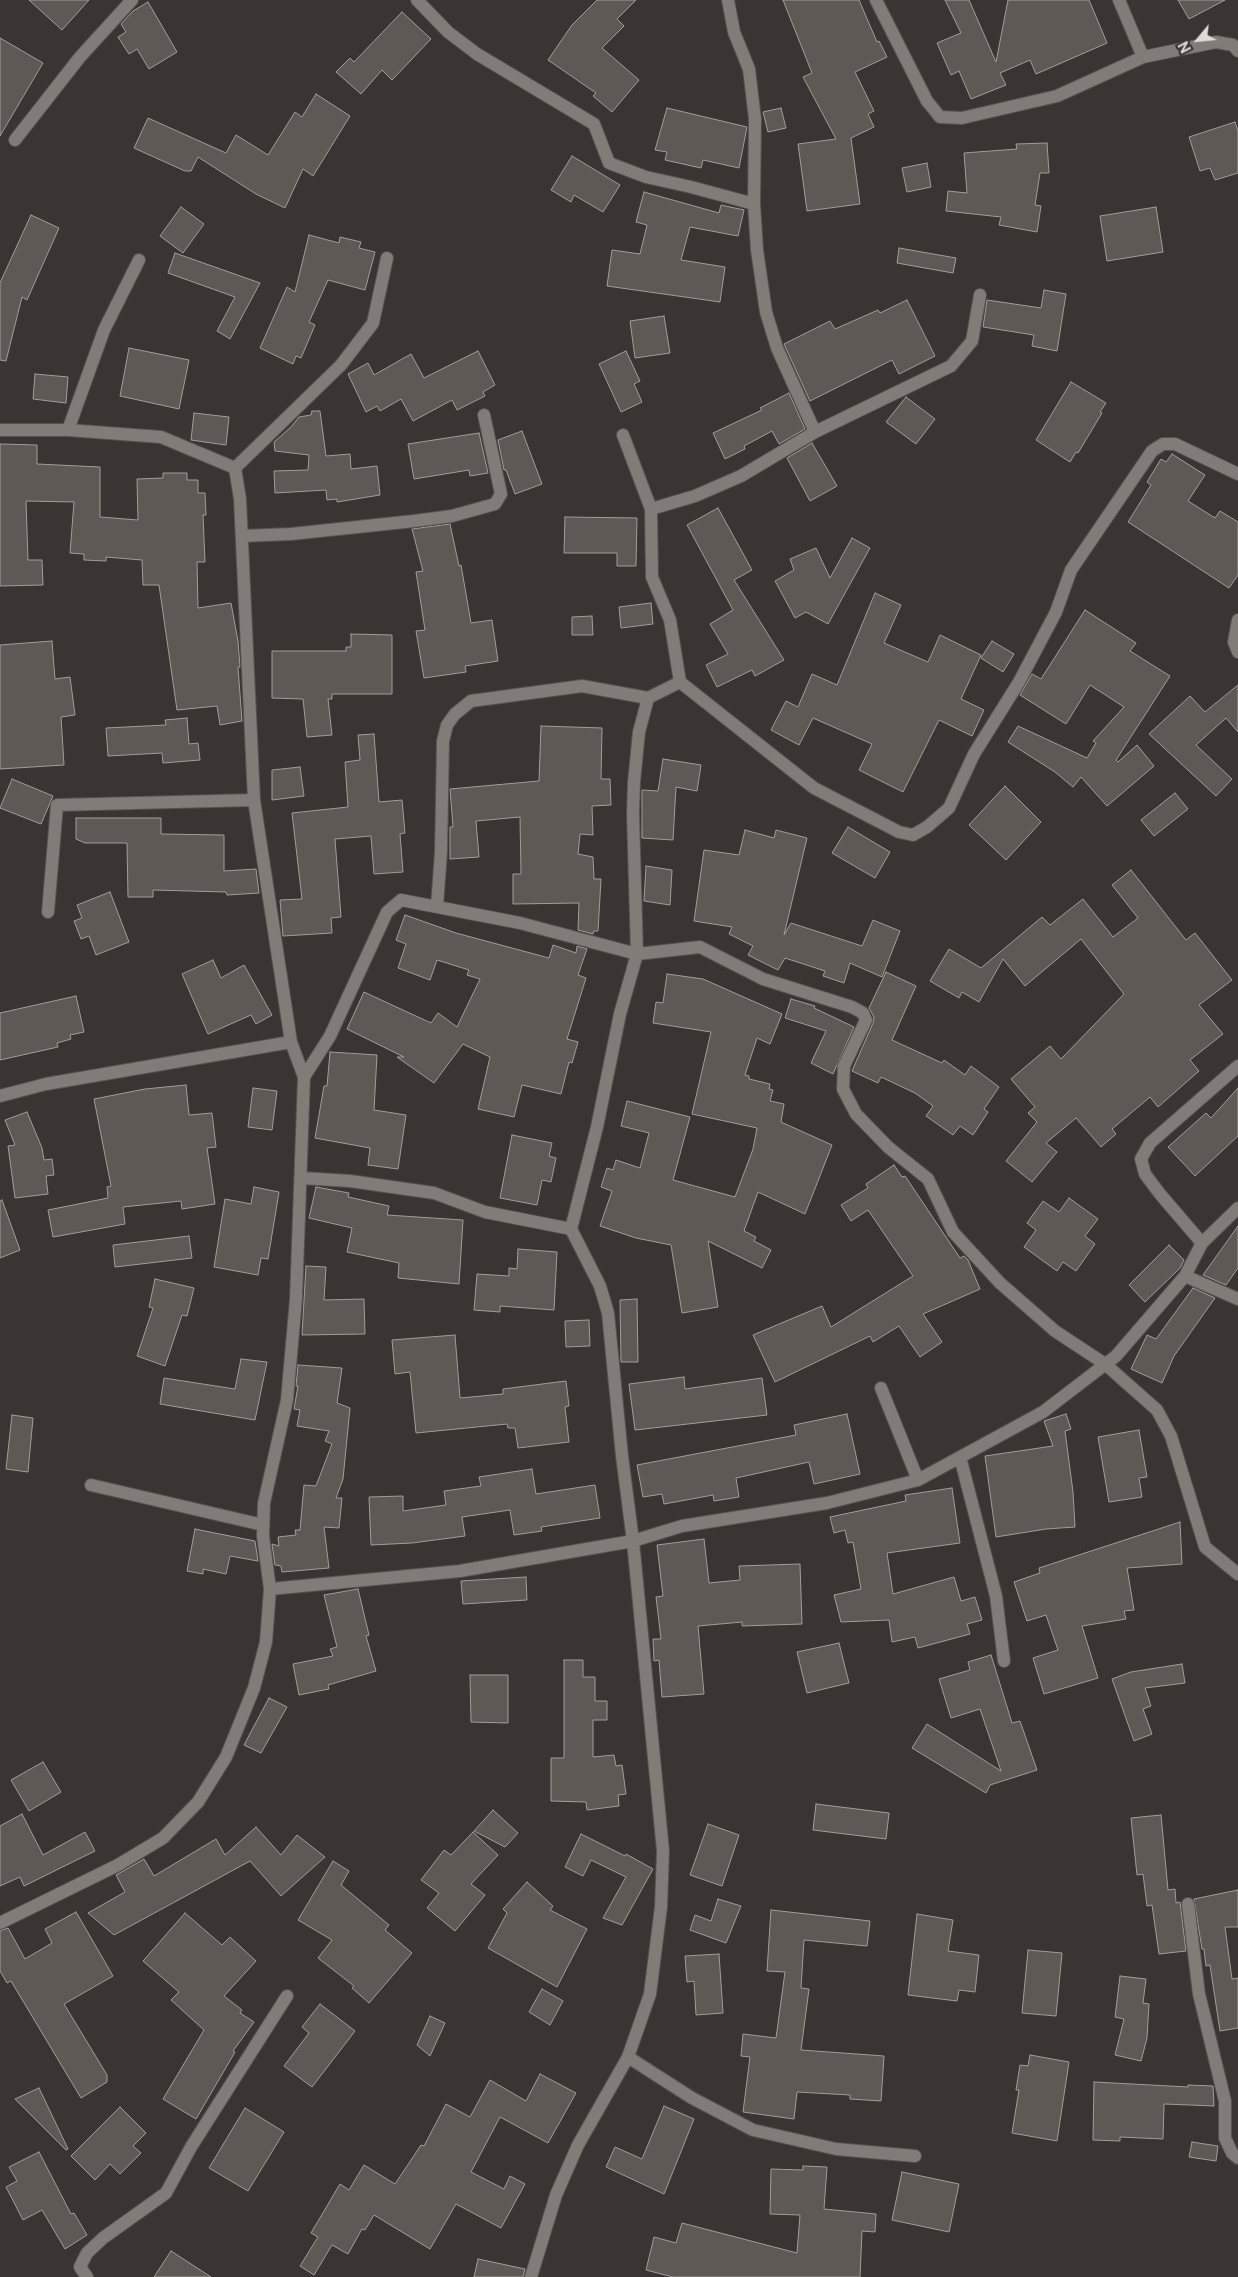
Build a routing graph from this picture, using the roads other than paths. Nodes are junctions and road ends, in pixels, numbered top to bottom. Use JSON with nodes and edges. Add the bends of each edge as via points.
{"nodes":[{"id":1,"x":132,"y":0,"type":"edge"},
{"id":2,"x":417,"y":0,"type":"edge"},
{"id":3,"x":728,"y":0,"type":"edge"},
{"id":4,"x":876,"y":0,"type":"edge"},
{"id":5,"x":1120,"y":0,"type":"edge"},
{"id":6,"x":1238,"y":51,"type":"edge"},
{"id":7,"x":1143,"y":58,"type":"junction"},
{"id":8,"x":15,"y":140,"type":"dead end"},
{"id":9,"x":754,"y":204,"type":"junction"},
{"id":10,"x":387,"y":258,"type":"dead end"},
{"id":11,"x":139,"y":260,"type":"dead end"},
{"id":12,"x":980,"y":295,"type":"dead end"},
{"id":13,"x":484,"y":415,"type":"dead end"},
{"id":14,"x":0,"y":430,"type":"edge"},
{"id":15,"x":68,"y":430,"type":"junction"},
{"id":16,"x":815,"y":432,"type":"junction"},
{"id":17,"x":623,"y":435,"type":"dead end"},
{"id":18,"x":235,"y":468,"type":"junction"},
{"id":19,"x":1238,"y":474,"type":"edge"},
{"id":20,"x":651,"y":509,"type":"junction"},
{"id":21,"x":242,"y":536,"type":"junction"},
{"id":22,"x":1238,"y":620,"type":"edge"},
{"id":23,"x":1238,"y":652,"type":"edge"},
{"id":24,"x":680,"y":682,"type":"junction"},
{"id":25,"x":648,"y":698,"type":"junction"},
{"id":26,"x":254,"y":800,"type":"junction"},
{"id":27,"x":437,"y":906,"type":"junction"},
{"id":28,"x":48,"y":912,"type":"dead end"},
{"id":29,"x":637,"y":954,"type":"junction"},
{"id":30,"x":291,"y":1042,"type":"junction"},
{"id":31,"x":1238,"y":1066,"type":"edge"},
{"id":32,"x":304,"y":1077,"type":"junction"},
{"id":33,"x":0,"y":1096,"type":"edge"},
{"id":34,"x":302,"y":1178,"type":"junction"},
{"id":35,"x":1238,"y":1208,"type":"edge"},
{"id":36,"x":571,"y":1229,"type":"junction"},
{"id":37,"x":1202,"y":1243,"type":"junction"},
{"id":38,"x":1185,"y":1276,"type":"junction"},
{"id":39,"x":1238,"y":1299,"type":"edge"},
{"id":40,"x":1106,"y":1364,"type":"junction"},
{"id":41,"x":881,"y":1388,"type":"dead end"},
{"id":42,"x":960,"y":1457,"type":"junction"},
{"id":43,"x":918,"y":1480,"type":"junction"},
{"id":44,"x":91,"y":1485,"type":"dead end"},
{"id":45,"x":263,"y":1525,"type":"junction"},
{"id":46,"x":633,"y":1541,"type":"junction"},
{"id":47,"x":1238,"y":1574,"type":"edge"},
{"id":48,"x":270,"y":1589,"type":"junction"},
{"id":49,"x":1004,"y":1660,"type":"dead end"},
{"id":50,"x":1188,"y":1904,"type":"dead end"},
{"id":51,"x":0,"y":1923,"type":"edge"},
{"id":52,"x":287,"y":1996,"type":"dead end"},
{"id":53,"x":628,"y":2057,"type":"junction"},
{"id":54,"x":915,"y":2156,"type":"dead end"},
{"id":55,"x":1238,"y":2158,"type":"edge"},
{"id":56,"x":87,"y":2277,"type":"edge"},
{"id":57,"x":531,"y":2277,"type":"edge"}],
"edges":[{"from":1,"to":8,"type":"street","via":[[80,57]]},
{"from":2,"to":9,"type":"street","via":[[448,32],[477,54],[594,124],[609,162],[646,177]]},
{"from":3,"to":9,"type":"street","via":[[734,32],[750,70],[755,137]]},
{"from":4,"to":7,"type":"street","via":[[927,100],[940,116],[962,118],[1057,96]]},
{"from":5,"to":7,"type":"street"},
{"from":6,"to":7,"type":"street","via":[[1234,45],[1216,42]]},
{"from":9,"to":16,"type":"street","via":[[766,312],[777,348]]},
{"from":10,"to":18,"type":"street","via":[[373,323],[341,365]]},
{"from":11,"to":15,"type":"street","via":[[104,330]]},
{"from":12,"to":16,"type":"street","via":[[972,341],[951,366]]},
{"from":13,"to":21,"type":"street","via":[[501,494],[495,504],[414,522]]},
{"from":14,"to":15,"type":"street"},
{"from":15,"to":18,"type":"street","via":[[161,438]]},
{"from":16,"to":20,"type":"street","via":[[741,476],[695,496]]},
{"from":17,"to":20,"type":"street"},
{"from":18,"to":21,"type":"street"},
{"from":19,"to":24,"type":"street","via":[[1175,444],[1163,444],[1152,451],[1071,570],[1056,612],[1019,682],[974,754],[949,808],[928,827],[912,835],[899,832],[814,788]]},
{"from":20,"to":24,"type":"street","via":[[652,577],[670,620]]},
{"from":21,"to":26,"type":"street"},
{"from":22,"to":23,"type":"street","via":[[1234,642]]},
{"from":24,"to":25,"type":"street"},
{"from":25,"to":27,"type":"street","via":[[582,686],[470,702],[454,714],[443,741]]},
{"from":25,"to":29,"type":"street","via":[[639,732],[634,782]]},
{"from":26,"to":28,"type":"street","via":[[57,805]]},
{"from":26,"to":30,"type":"street"},
{"from":27,"to":29,"type":"street","via":[[520,923]]},
{"from":27,"to":32,"type":"street","via":[[401,900],[386,912],[330,1036]]},
{"from":29,"to":36,"type":"street","via":[[620,1014],[597,1127]]},
{"from":29,"to":40,"type":"street","via":[[700,947],[763,980],[863,1013],[866,1020],[844,1066],[842,1089],[856,1114],[888,1147],[928,1178],[954,1232],[1000,1283],[1056,1331]]},
{"from":30,"to":32,"type":"street"},
{"from":30,"to":33,"type":"street","via":[[46,1084]]},
{"from":31,"to":37,"type":"street","via":[[1150,1143],[1141,1159],[1145,1174]]},
{"from":32,"to":34,"type":"street"},
{"from":34,"to":36,"type":"street","via":[[434,1193],[485,1212]]},
{"from":34,"to":45,"type":"street","via":[[287,1400],[264,1503]]},
{"from":35,"to":37,"type":"street"},
{"from":36,"to":46,"type":"street","via":[[600,1286],[608,1313]]},
{"from":37,"to":38,"type":"street"},
{"from":38,"to":39,"type":"street"},
{"from":38,"to":40,"type":"street"},
{"from":40,"to":42,"type":"street","via":[[1043,1412]]},
{"from":40,"to":47,"type":"street","via":[[1157,1410],[1171,1436],[1205,1547]]},
{"from":41,"to":43,"type":"street"},
{"from":42,"to":43,"type":"street"},
{"from":42,"to":49,"type":"street","via":[[996,1596]]},
{"from":43,"to":46,"type":"street","via":[[828,1504],[682,1526]]},
{"from":44,"to":45,"type":"street"},
{"from":45,"to":48,"type":"street"},
{"from":46,"to":48,"type":"street","via":[[460,1571]]},
{"from":46,"to":53,"type":"street","via":[[663,1851],[661,1907],[650,1994]]},
{"from":48,"to":51,"type":"street","via":[[266,1642],[254,1688],[226,1757],[198,1802],[163,1838],[118,1865]]},
{"from":50,"to":55,"type":"street","via":[[1199,1994],[1225,2101],[1224,2138],[1232,2154]]},
{"from":52,"to":56,"type":"street","via":[[191,2147],[166,2194],[87,2253],[80,2267]]},
{"from":53,"to":54,"type":"street","via":[[692,2098],[753,2130],[836,2148]]},
{"from":53,"to":57,"type":"street","via":[[578,2145],[556,2195]]}]}
